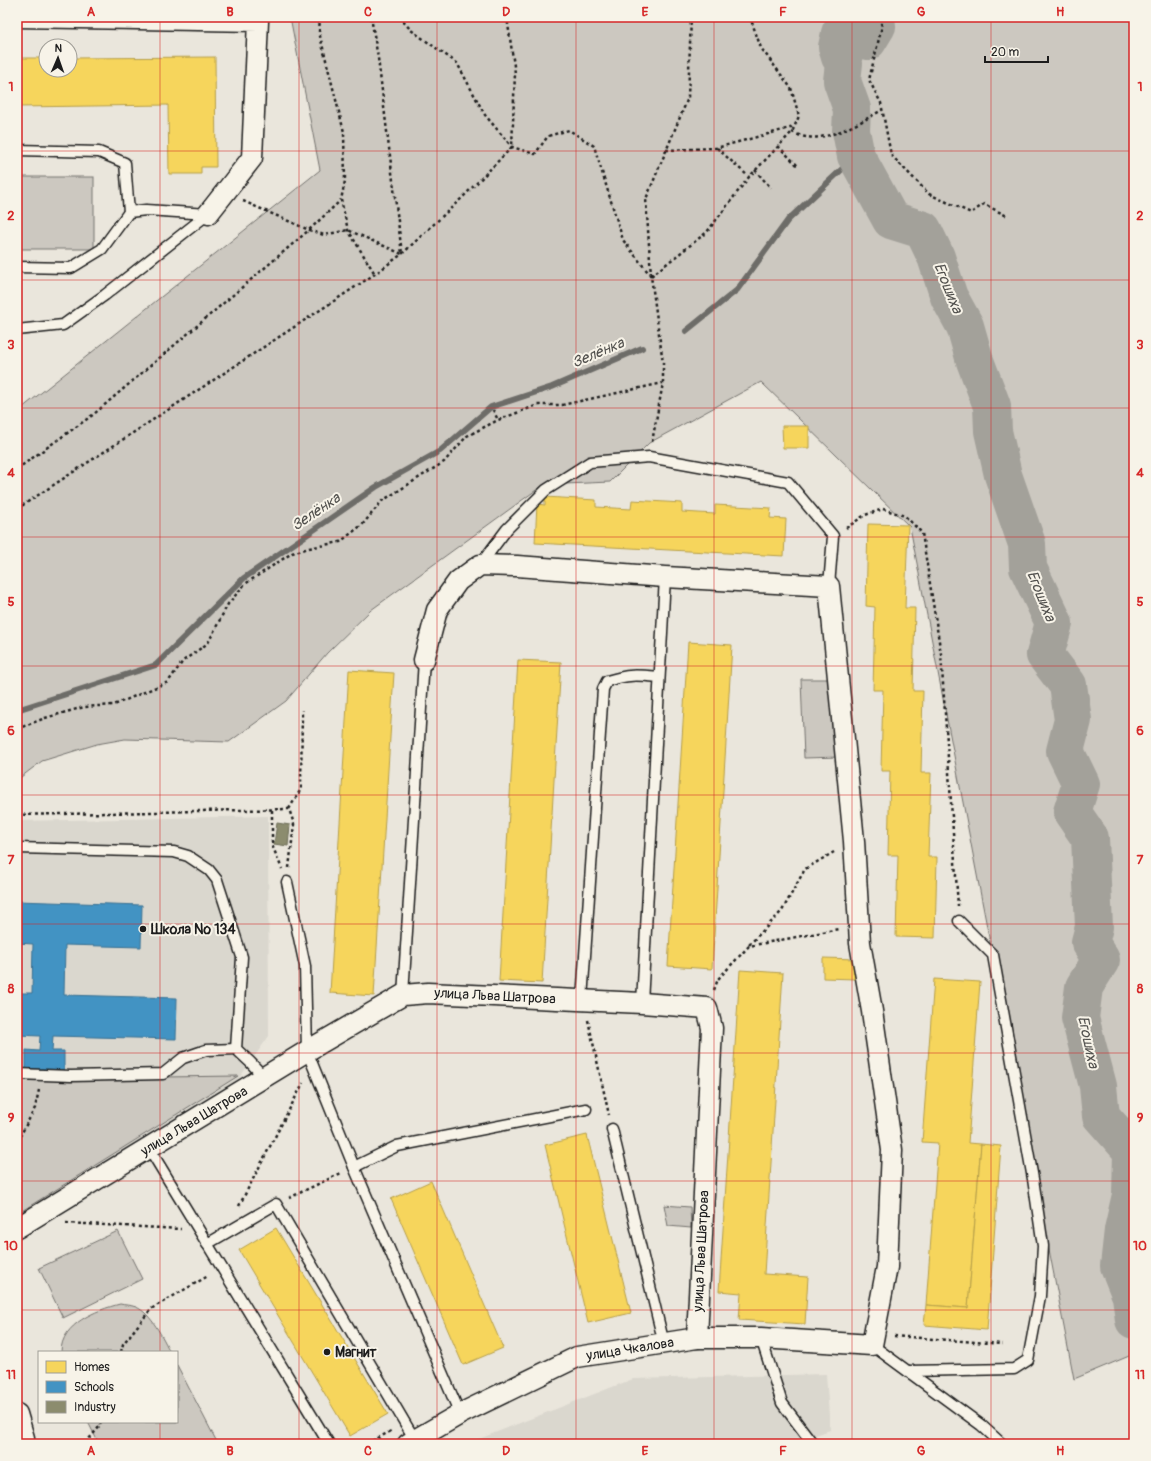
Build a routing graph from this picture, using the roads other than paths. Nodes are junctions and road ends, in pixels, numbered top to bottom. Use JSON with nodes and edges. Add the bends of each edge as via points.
{"nodes":[{"id":1,"x":17,"y":17,"type":"edge"},
{"id":2,"x":17,"y":150,"type":"edge"},
{"id":3,"x":129,"y":212,"type":"junction"},
{"id":4,"x":208,"y":214,"type":"junction"},
{"id":5,"x":17,"y":268,"type":"edge"},
{"id":6,"x":17,"y":330,"type":"edge"},
{"id":7,"x":480,"y":565,"type":"junction"},
{"id":8,"x":665,"y":577,"type":"junction"},
{"id":9,"x":829,"y":586,"type":"junction"},
{"id":10,"x":424,"y":660,"type":"joint"},
{"id":11,"x":660,"y":677,"type":"junction"},
{"id":12,"x":17,"y":848,"type":"edge"},
{"id":13,"x":287,"y":882,"type":"road end"},
{"id":14,"x":959,"y":921,"type":"road end"},
{"id":15,"x":403,"y":994,"type":"junction"},
{"id":16,"x":584,"y":1000,"type":"junction"},
{"id":17,"x":642,"y":1003,"type":"junction"},
{"id":18,"x":236,"y":1049,"type":"junction"},
{"id":19,"x":310,"y":1058,"type":"junction"},
{"id":20,"x":17,"y":1074,"type":"edge"},
{"id":21,"x":265,"y":1078,"type":"junction"},
{"id":22,"x":586,"y":1109,"type":"dead end"},
{"id":23,"x":612,"y":1129,"type":"road end"},
{"id":24,"x":149,"y":1148,"type":"junction"},
{"id":25,"x":354,"y":1167,"type":"junction"},
{"id":26,"x":17,"y":1228,"type":"edge"},
{"id":27,"x":207,"y":1244,"type":"junction"},
{"id":28,"x":697,"y":1338,"type":"junction"},
{"id":29,"x":761,"y":1338,"type":"junction"},
{"id":30,"x":664,"y":1344,"type":"junction"},
{"id":31,"x":872,"y":1345,"type":"junction"},
{"id":32,"x":908,"y":1371,"type":"junction"},
{"id":33,"x":17,"y":1414,"type":"edge"},
{"id":34,"x":460,"y":1414,"type":"junction"},
{"id":35,"x":412,"y":1442,"type":"edge"},
{"id":36,"x":24,"y":1444,"type":"edge"},
{"id":37,"x":329,"y":1444,"type":"edge"},
{"id":38,"x":813,"y":1444,"type":"edge"},
{"id":39,"x":1002,"y":1444,"type":"edge"}],
"edges":[{"from":1,"to":4,"type":"street","via":[[258,21],[252,158]]},
{"from":2,"to":3,"type":"lane","via":[[99,152],[125,163]]},
{"from":3,"to":4,"type":"lane","via":[[146,210]]},
{"from":3,"to":5,"type":"lane","via":[[102,249],[72,268]]},
{"from":4,"to":6,"type":"lane","via":[[63,325]]},
{"from":7,"to":8,"type":"street"},
{"from":7,"to":9,"type":"lane","via":[[507,529],[546,490],[590,462],[649,457],[788,482],[833,536]]},
{"from":7,"to":10,"type":"street","via":[[458,581],[437,610]]},
{"from":8,"to":9,"type":"street"},
{"from":8,"to":11,"type":"lane"},
{"from":9,"to":31,"type":"street","via":[[854,841],[860,943],[892,1150],[887,1267]]},
{"from":10,"to":15,"type":"lane"},
{"from":11,"to":16,"type":"lane","via":[[624,675],[607,681],[603,689]]},
{"from":11,"to":17,"type":"lane"},
{"from":12,"to":18,"type":"lane","via":[[174,852],[188,856],[209,870],[217,880],[242,957]]},
{"from":13,"to":19,"type":"lane","via":[[305,966]]},
{"from":14,"to":32,"type":"lane","via":[[993,955],[1043,1246],[1040,1296],[1028,1360],[1014,1369]]},
{"from":15,"to":16,"type":"street","name":"улица Льва Шатрова"},
{"from":15,"to":19,"type":"street","name":"улица Льва Шатрова"},
{"from":16,"to":17,"type":"street","name":"улица Льва Шатрова"},
{"from":17,"to":28,"type":"street","name":"улица Льва Шатрова","via":[[707,1008],[712,1028]]},
{"from":18,"to":20,"type":"lane","via":[[206,1050],[183,1058],[163,1074]]},
{"from":18,"to":21,"type":"lane"},
{"from":19,"to":21,"type":"street","name":"улица Льва Шатрова"},
{"from":19,"to":25,"type":"lane"},
{"from":21,"to":24,"type":"street","name":"улица Льва Шатрова"},
{"from":22,"to":25,"type":"lane","via":[[397,1146]]},
{"from":23,"to":30,"type":"lane"},
{"from":24,"to":26,"type":"street","name":"улица Льва Шатрова"},
{"from":24,"to":27,"type":"lane"},
{"from":25,"to":34,"type":"lane"},
{"from":27,"to":35,"type":"lane","via":[[276,1204]]},
{"from":27,"to":37,"type":"lane"},
{"from":28,"to":29,"type":"street","name":"улица Чкалова"},
{"from":28,"to":30,"type":"street","name":"улица Чкалова"},
{"from":29,"to":31,"type":"street","name":"улица Чкалова"},
{"from":29,"to":38,"type":"lane","via":[[782,1403]]},
{"from":30,"to":34,"type":"street","name":"улица Чкалова","via":[[578,1357]]},
{"from":31,"to":32,"type":"lane"},
{"from":32,"to":39,"type":"lane","via":[[981,1425]]},
{"from":33,"to":36,"type":"street"},
{"from":34,"to":35,"type":"street","name":"улица Чкалова"}]}
